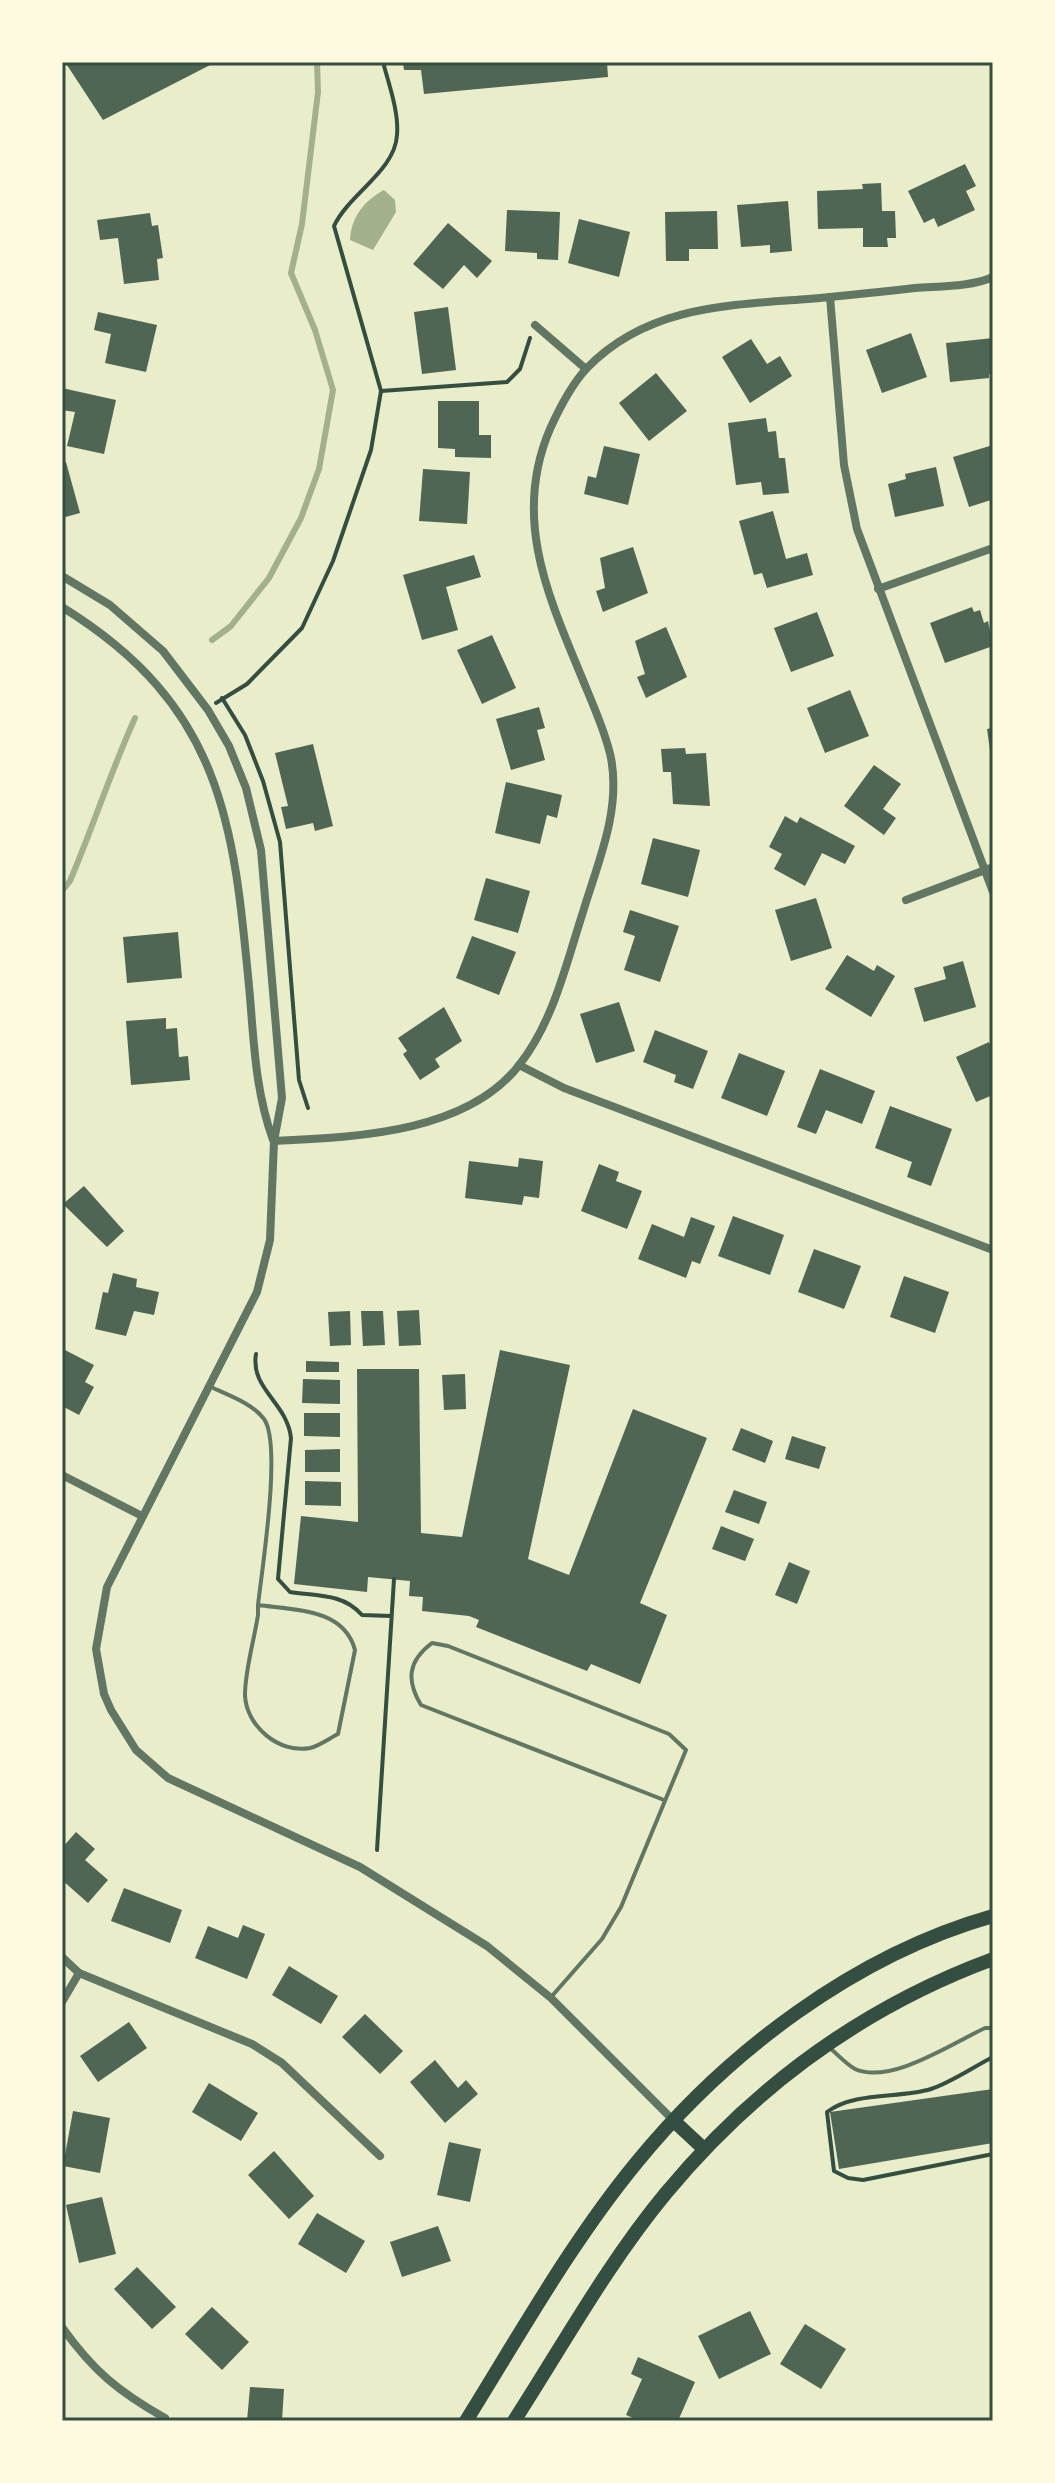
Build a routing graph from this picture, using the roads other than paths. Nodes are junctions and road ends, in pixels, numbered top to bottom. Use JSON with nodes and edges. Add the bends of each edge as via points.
{"nodes":[{"id":1,"x":993,"y":277,"type":"edge"},
{"id":2,"x":830,"y":297,"type":"junction"},
{"id":3,"x":535,"y":325,"type":"road end"},
{"id":4,"x":586,"y":369,"type":"junction"},
{"id":5,"x":993,"y":548,"type":"edge"},
{"id":6,"x":62,"y":576,"type":"edge"},
{"id":7,"x":878,"y":589,"type":"junction"},
{"id":8,"x":62,"y":607,"type":"edge"},
{"id":9,"x":989,"y":868,"type":"edge"},
{"id":10,"x":993,"y":892,"type":"edge"},
{"id":11,"x":906,"y":900,"type":"dead end"},
{"id":12,"x":519,"y":1065,"type":"junction"},
{"id":13,"x":274,"y":1141,"type":"junction"},
{"id":14,"x":993,"y":1250,"type":"edge"},
{"id":15,"x":211,"y":1387,"type":"junction"},
{"id":16,"x":62,"y":1475,"type":"edge"},
{"id":17,"x":142,"y":1516,"type":"junction"},
{"id":18,"x":258,"y":1605,"type":"junction"},
{"id":19,"x":664,"y":1800,"type":"junction"},
{"id":20,"x":993,"y":1916,"type":"edge"},
{"id":21,"x":62,"y":1957,"type":"edge"},
{"id":22,"x":993,"y":1959,"type":"edge"},
{"id":23,"x":79,"y":1973,"type":"junction"},
{"id":24,"x":551,"y":1998,"type":"junction"},
{"id":25,"x":62,"y":2002,"type":"edge"},
{"id":26,"x":993,"y":2028,"type":"edge"},
{"id":27,"x":825,"y":2044,"type":"junction"},
{"id":28,"x":675,"y":2122,"type":"junction"},
{"id":29,"x":704,"y":2149,"type":"junction"},
{"id":30,"x":380,"y":2156,"type":"dead end"},
{"id":31,"x":62,"y":2327,"type":"edge"},
{"id":32,"x":165,"y":2418,"type":"dead end"},
{"id":33,"x":466,"y":2421,"type":"edge"},
{"id":34,"x":514,"y":2421,"type":"edge"}],
"edges":[{"from":1,"to":2,"type":"street"},
{"from":2,"to":4,"type":"street","via":[[705,306],[681,313],[619,342]]},
{"from":2,"to":7,"type":"street","via":[[849,497]]},
{"from":3,"to":4,"type":"street"},
{"from":4,"to":12,"type":"street","via":[[545,441],[535,475],[532,524],[544,583],[604,733],[613,803],[558,989]]},
{"from":5,"to":7,"type":"street"},
{"from":6,"to":13,"type":"street","via":[[110,605],[163,651],[208,710],[246,788],[261,850],[281,1082]]},
{"from":7,"to":9,"type":"street"},
{"from":8,"to":13,"type":"street","via":[[120,647],[165,695],[204,757],[224,805],[238,868],[259,1103]]},
{"from":9,"to":10,"type":"street"},
{"from":9,"to":11,"type":"street"},
{"from":12,"to":13,"type":"street","via":[[456,1111],[417,1127]]},
{"from":12,"to":14,"type":"street","via":[[564,1088]]},
{"from":13,"to":15,"type":"street","via":[[273,1212],[263,1271],[248,1315]]},
{"from":15,"to":17,"type":"street"},
{"from":15,"to":18,"type":"lane","via":[[254,1409],[270,1430]]},
{"from":16,"to":17,"type":"street"},
{"from":17,"to":24,"type":"street","via":[[107,1587],[96,1649],[104,1694],[136,1750],[180,1785],[406,1892],[487,1946]]},
{"from":18,"to":18,"type":"lane","via":[[245,1696],[251,1718],[276,1741],[310,1748],[338,1734],[355,1650],[351,1637],[324,1615]]},
{"from":19,"to":19,"type":"lane","via":[[686,1750],[669,1734],[448,1646],[432,1643],[418,1653],[410,1672],[411,1689],[421,1705]]},
{"from":19,"to":24,"type":"lane","via":[[621,1907],[602,1939]]},
{"from":20,"to":28,"type":"main road","via":[[866,1969],[813,2003],[770,2033]]},
{"from":21,"to":23,"type":"street"},
{"from":22,"to":27,"type":"main road","via":[[888,2005]]},
{"from":23,"to":25,"type":"street"},
{"from":23,"to":30,"type":"street","via":[[252,2044],[300,2079]]},
{"from":24,"to":28,"type":"street"},
{"from":26,"to":27,"type":"lane","via":[[893,2072],[871,2074],[851,2067]]},
{"from":27,"to":29,"type":"main road","via":[[768,2087]]},
{"from":28,"to":29,"type":"main road"},
{"from":28,"to":33,"type":"main road","via":[[603,2209]]},
{"from":29,"to":34,"type":"main road","via":[[646,2221]]},
{"from":31,"to":32,"type":"street","via":[[121,2392]]}]}
